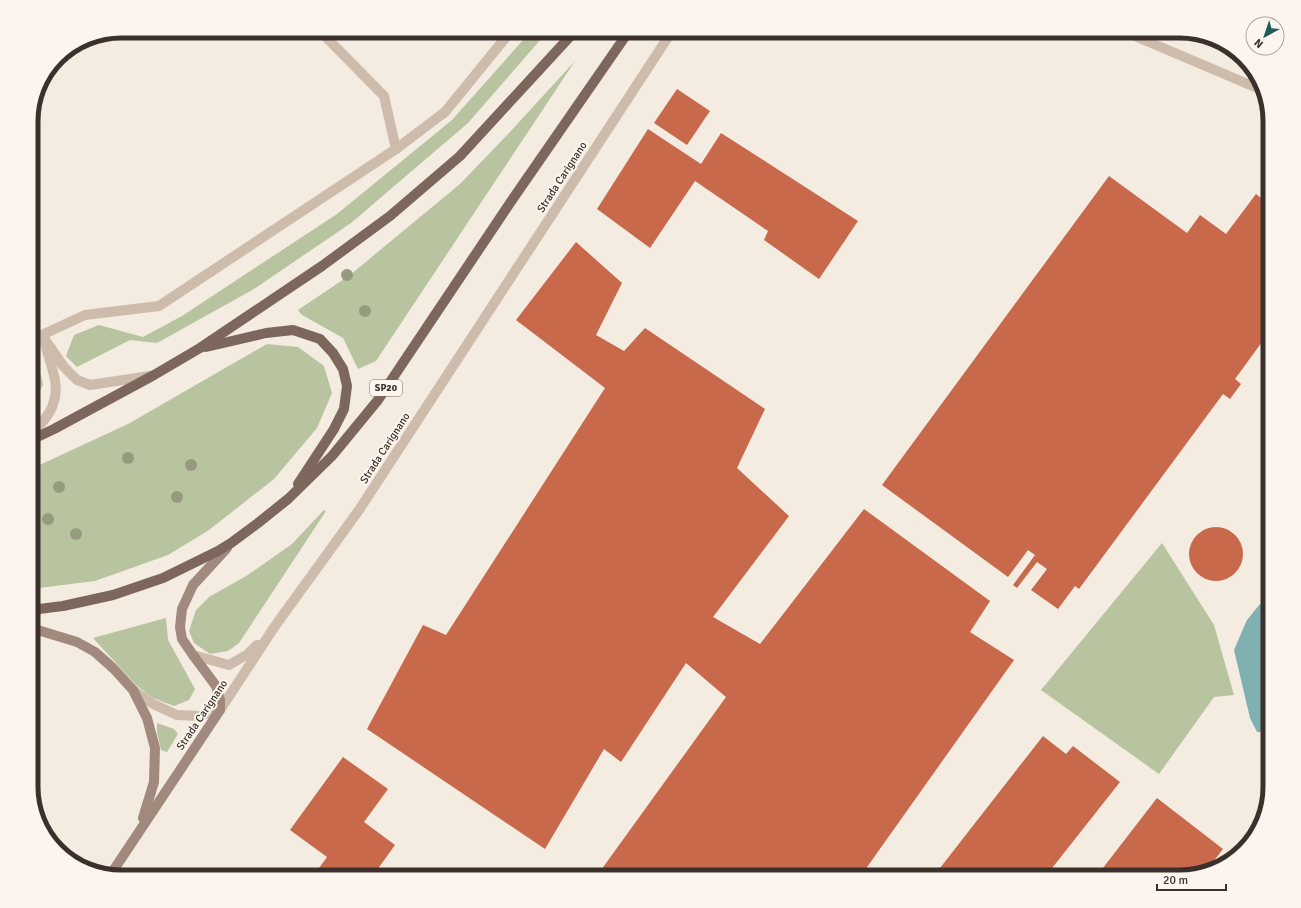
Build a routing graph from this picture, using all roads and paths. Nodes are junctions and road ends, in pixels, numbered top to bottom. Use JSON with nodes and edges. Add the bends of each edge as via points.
{"nodes":[{"id":1,"x":327,"y":38,"type":"edge"},
{"id":2,"x":505,"y":38,"type":"edge"},
{"id":3,"x":569,"y":38,"type":"edge"},
{"id":4,"x":624,"y":38,"type":"edge"},
{"id":5,"x":667,"y":38,"type":"edge"},
{"id":6,"x":1139,"y":38,"type":"edge"},
{"id":7,"x":1256,"y":88,"type":"edge"},
{"id":8,"x":396,"y":149,"type":"junction"},
{"id":9,"x":42,"y":335,"type":"junction"},
{"id":10,"x":38,"y":337,"type":"edge"},
{"id":11,"x":200,"y":348,"type":"junction"},
{"id":12,"x":154,"y":376,"type":"junction"},
{"id":13,"x":38,"y":427,"type":"edge"},
{"id":14,"x":38,"y":437,"type":"edge"},
{"id":15,"x":288,"y":499,"type":"junction"},
{"id":16,"x":231,"y":543,"type":"junction"},
{"id":17,"x":38,"y":609,"type":"edge"},
{"id":18,"x":274,"y":626,"type":"junction"},
{"id":19,"x":38,"y":630,"type":"edge"},
{"id":20,"x":193,"y":655,"type":"junction"},
{"id":21,"x":133,"y":690,"type":"junction"},
{"id":22,"x":220,"y":710,"type":"junction"},
{"id":23,"x":139,"y":831,"type":"junction"},
{"id":24,"x":113,"y":869,"type":"edge"}],
"edges":[{"from":1,"to":8,"type":"street","via":[[384,96]]},
{"from":2,"to":8,"type":"street","via":[[445,112]]},
{"from":3,"to":11,"type":"main road","number":"SP20","via":[[460,156],[390,216],[322,266]]},
{"from":4,"to":15,"type":"main road","number":"SP20","via":[[378,400],[332,456]]},
{"from":5,"to":18,"type":"street","name":"Strada Carignano","via":[[359,510]]},
{"from":6,"to":7,"type":"street"},
{"from":8,"to":9,"type":"street","via":[[159,306],[84,315]]},
{"from":9,"to":10,"type":"street"},
{"from":9,"to":12,"type":"street","via":[[64,367],[77,380],[90,385]]},
{"from":9,"to":13,"type":"street","via":[[56,385],[56,398],[49,414]]},
{"from":11,"to":12,"type":"main road","number":"SP20"},
{"from":11,"to":15,"type":"main road","number":"SP20","via":[[266,333],[293,330],[320,339],[343,369],[348,386],[344,409],[334,429]]},
{"from":12,"to":14,"type":"main road","number":"SP20"},
{"from":15,"to":16,"type":"main road","number":"SP20"},
{"from":16,"to":17,"type":"main road","number":"SP20","via":[[164,578],[113,595]]},
{"from":16,"to":20,"type":"street","via":[[193,585],[182,609],[182,639]]},
{"from":18,"to":20,"type":"street","via":[[248,654],[229,665]]},
{"from":18,"to":22,"type":"street","name":"Strada Carignano"},
{"from":19,"to":21,"type":"street","via":[[77,642],[95,652]]},
{"from":20,"to":22,"type":"street","via":[[216,686]]},
{"from":21,"to":22,"type":"street","via":[[153,704],[177,715],[199,716]]},
{"from":21,"to":23,"type":"street","via":[[147,718],[155,748],[154,782]]},
{"from":22,"to":23,"type":"street","name":"Strada Carignano"},
{"from":23,"to":24,"type":"street","name":"Strada Carignano"}]}
